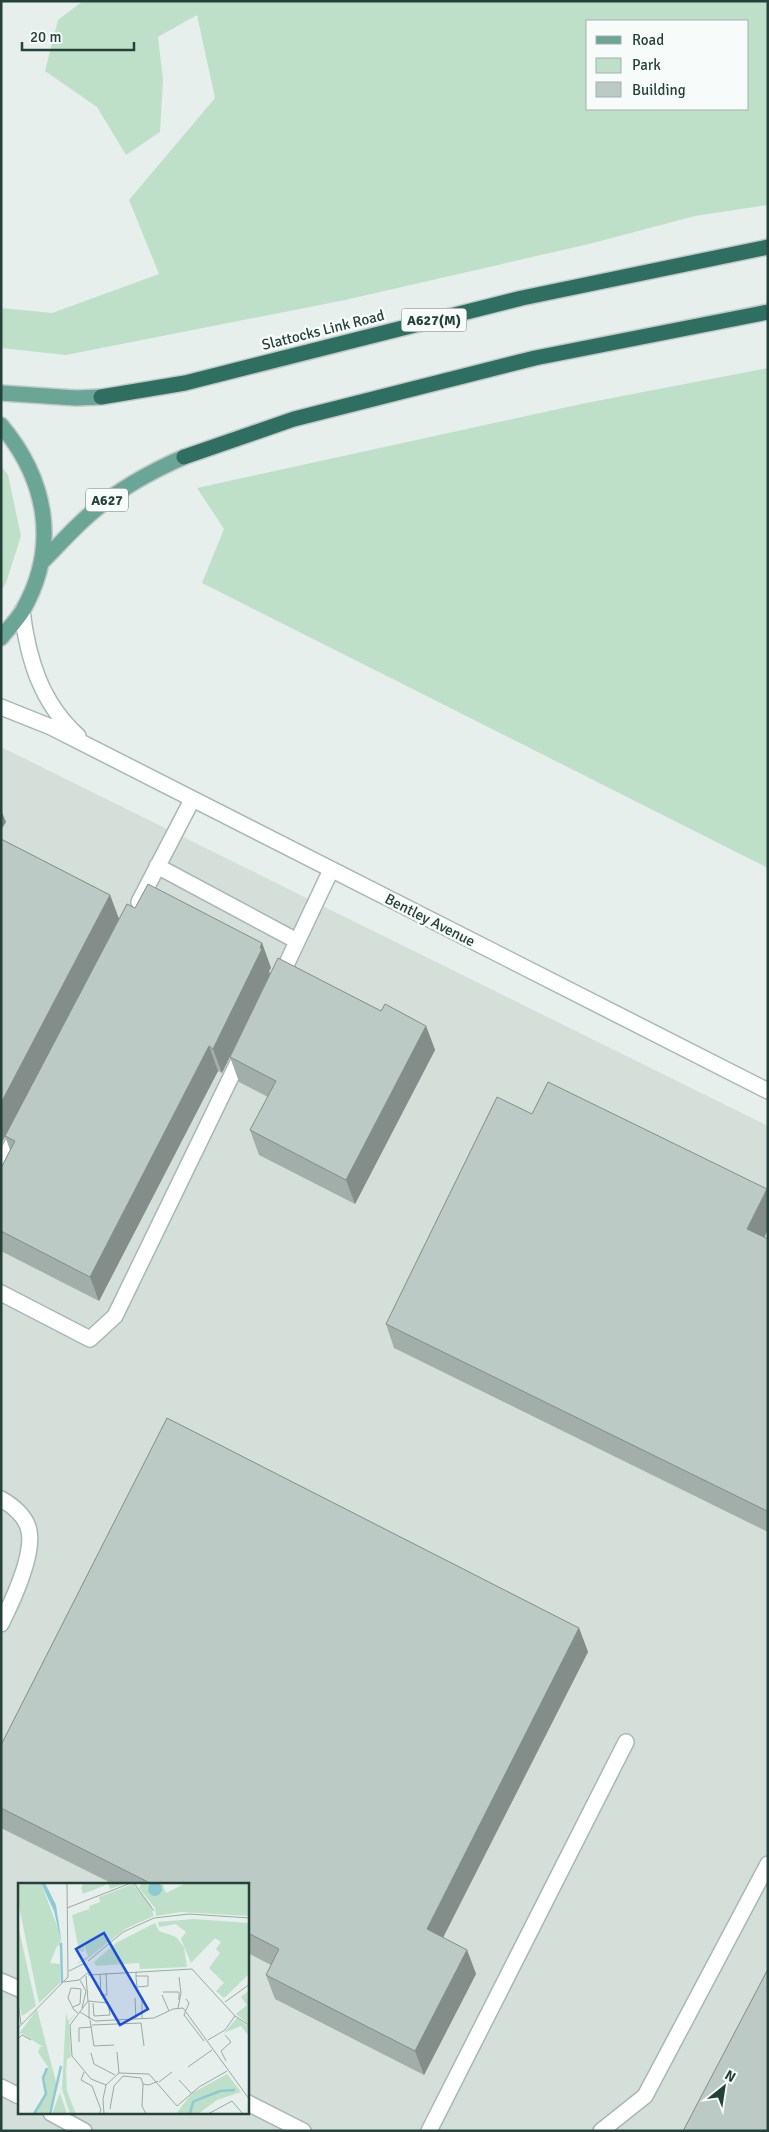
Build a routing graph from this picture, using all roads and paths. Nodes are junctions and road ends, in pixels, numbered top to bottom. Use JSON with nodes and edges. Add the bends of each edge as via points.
{"nodes":[{"id":1,"x":768,"y":246,"type":"edge"},
{"id":2,"x":768,"y":312,"type":"edge"},
{"id":3,"x":1,"y":393,"type":"edge"},
{"id":4,"x":101,"y":397,"type":"joint"},
{"id":5,"x":1,"y":425,"type":"edge"},
{"id":6,"x":184,"y":457,"type":"joint"},
{"id":7,"x":43,"y":561,"type":"junction"},
{"id":8,"x":22,"y":612,"type":"junction"},
{"id":9,"x":1,"y":638,"type":"edge"},
{"id":10,"x":1,"y":707,"type":"edge"},
{"id":11,"x":92,"y":749,"type":"junction"},
{"id":12,"x":192,"y":800,"type":"junction"},
{"id":13,"x":157,"y":866,"type":"junction"},
{"id":14,"x":331,"y":870,"type":"junction"},
{"id":15,"x":133,"y":913,"type":"edge"},
{"id":16,"x":297,"y":942,"type":"junction"},
{"id":17,"x":272,"y":994,"type":"edge"},
{"id":18,"x":250,"y":1039,"type":"edge"},
{"id":19,"x":768,"y":1091,"type":"edge"},
{"id":20,"x":24,"y":1121,"type":"edge"},
{"id":21,"x":1,"y":1165,"type":"edge"},
{"id":22,"x":1,"y":1293,"type":"edge"},
{"id":23,"x":1,"y":1499,"type":"edge"},
{"id":24,"x":1,"y":1624,"type":"edge"},
{"id":25,"x":626,"y":1742,"type":"dead end"},
{"id":26,"x":768,"y":1864,"type":"edge"},
{"id":27,"x":1,"y":1981,"type":"edge"},
{"id":28,"x":18,"y":1989,"type":"edge"},
{"id":29,"x":1,"y":2087,"type":"edge"},
{"id":30,"x":18,"y":2096,"type":"edge"},
{"id":31,"x":249,"y":2104,"type":"edge"},
{"id":32,"x":53,"y":2114,"type":"edge"},
{"id":33,"x":84,"y":2131,"type":"edge"},
{"id":34,"x":303,"y":2131,"type":"edge"},
{"id":35,"x":429,"y":2131,"type":"edge"},
{"id":36,"x":601,"y":2131,"type":"edge"}],
"edges":[{"from":1,"to":4,"type":"highway","name":"Slattocks Link Road","number":"A627(M)","via":[[522,298],[185,383]]},
{"from":2,"to":6,"type":"highway","via":[[535,358],[294,419]]},
{"from":3,"to":4,"type":"main road","name":"Slattocks Link Road","via":[[58,398]]},
{"from":5,"to":7,"type":"main road","via":[[19,446],[34,475],[42,503]]},
{"from":6,"to":7,"type":"main road","number":"A627","via":[[134,481],[117,493],[94,510]]},
{"from":7,"to":8,"type":"main road"},
{"from":8,"to":9,"type":"main road"},
{"from":8,"to":11,"type":"street","via":[[30,661],[49,702],[68,728]]},
{"from":10,"to":11,"type":"street","via":[[51,727]]},
{"from":11,"to":12,"type":"street","name":"Bentley Avenue"},
{"from":12,"to":13,"type":"street"},
{"from":12,"to":14,"type":"street","name":"Bentley Avenue"},
{"from":13,"to":15,"type":"street"},
{"from":13,"to":16,"type":"street"},
{"from":14,"to":16,"type":"street"},
{"from":14,"to":19,"type":"street","name":"Bentley Avenue"},
{"from":16,"to":17,"type":"street"},
{"from":18,"to":22,"type":"street","via":[[115,1316],[90,1339]]},
{"from":20,"to":21,"type":"street"},
{"from":23,"to":24,"type":"street","via":[[22,1515],[29,1530],[28,1552],[12,1602]]},
{"from":25,"to":35,"type":"street"},
{"from":26,"to":36,"type":"street","via":[[645,2096]]},
{"from":27,"to":28,"type":"street"},
{"from":29,"to":30,"type":"street"},
{"from":31,"to":34,"type":"street"},
{"from":32,"to":33,"type":"street"}]}
